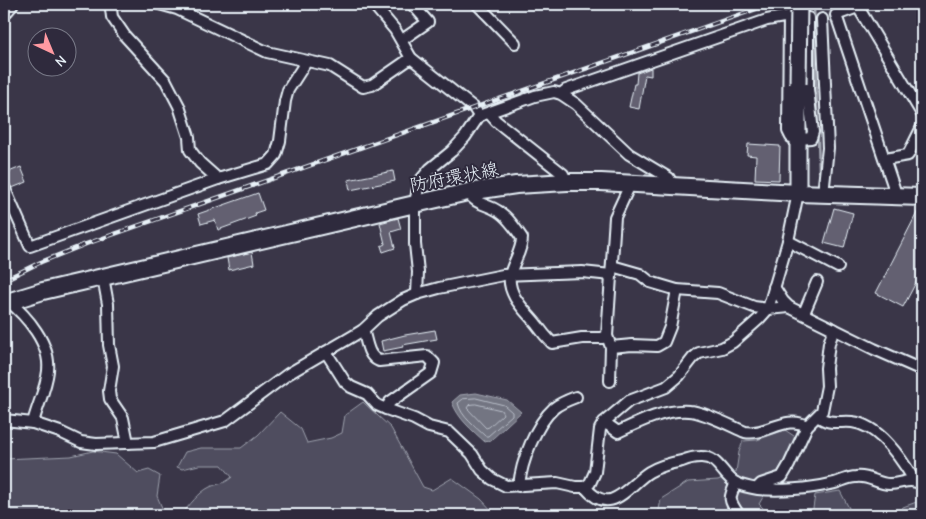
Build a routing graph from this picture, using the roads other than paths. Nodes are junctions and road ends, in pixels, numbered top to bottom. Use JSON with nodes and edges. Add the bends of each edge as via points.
{"nodes":[{"id":1,"x":10,"y":4,"type":"edge"},
{"id":2,"x":113,"y":4,"type":"edge"},
{"id":3,"x":159,"y":4,"type":"edge"},
{"id":4,"x":373,"y":4,"type":"edge"},
{"id":5,"x":412,"y":4,"type":"edge"},
{"id":6,"x":477,"y":4,"type":"edge"},
{"id":7,"x":799,"y":4,"type":"edge"},
{"id":8,"x":4,"y":10,"type":"edge"},
{"id":9,"x":836,"y":15,"type":"junction"},
{"id":10,"x":789,"y":16,"type":"junction"},
{"id":11,"x":815,"y":18,"type":"junction"},
{"id":12,"x":402,"y":40,"type":"junction"},
{"id":13,"x":515,"y":43,"type":"dead end"},
{"id":14,"x":411,"y":58,"type":"junction"},
{"id":15,"x":306,"y":62,"type":"junction"},
{"id":16,"x":561,"y":94,"type":"junction"},
{"id":17,"x":484,"y":114,"type":"junction"},
{"id":18,"x":922,"y":114,"type":"edge"},
{"id":19,"x":922,"y":127,"type":"edge"},
{"id":20,"x":800,"y":139,"type":"junction"},
{"id":21,"x":885,"y":159,"type":"junction"},
{"id":22,"x":218,"y":179,"type":"junction"},
{"id":23,"x":567,"y":182,"type":"junction"},
{"id":24,"x":629,"y":184,"type":"junction"},
{"id":25,"x":672,"y":186,"type":"junction"},
{"id":26,"x":4,"y":187,"type":"edge"},
{"id":27,"x":468,"y":192,"type":"junction"},
{"id":28,"x":798,"y":194,"type":"junction"},
{"id":29,"x":823,"y":194,"type":"junction"},
{"id":30,"x":894,"y":196,"type":"junction"},
{"id":31,"x":922,"y":197,"type":"edge"},
{"id":32,"x":415,"y":204,"type":"junction"},
{"id":33,"x":788,"y":241,"type":"junction"},
{"id":34,"x":838,"y":267,"type":"dead end"},
{"id":35,"x":611,"y":270,"type":"junction"},
{"id":36,"x":510,"y":275,"type":"junction"},
{"id":37,"x":103,"y":277,"type":"junction"},
{"id":38,"x":817,"y":282,"type":"dead end"},
{"id":39,"x":774,"y":287,"type":"junction"},
{"id":40,"x":677,"y":290,"type":"junction"},
{"id":41,"x":417,"y":294,"type":"junction"},
{"id":42,"x":5,"y":300,"type":"edge"},
{"id":43,"x":789,"y":307,"type":"junction"},
{"id":44,"x":768,"y":309,"type":"junction"},
{"id":45,"x":804,"y":314,"type":"junction"},
{"id":46,"x":834,"y":329,"type":"junction"},
{"id":47,"x":363,"y":330,"type":"junction"},
{"id":48,"x":607,"y":336,"type":"junction"},
{"id":49,"x":612,"y":347,"type":"junction"},
{"id":50,"x":326,"y":352,"type":"junction"},
{"id":51,"x":922,"y":370,"type":"edge"},
{"id":52,"x":610,"y":381,"type":"dead end"},
{"id":53,"x":576,"y":397,"type":"dead end"},
{"id":54,"x":386,"y":409,"type":"junction"},
{"id":55,"x":818,"y":416,"type":"junction"},
{"id":56,"x":4,"y":420,"type":"edge"},
{"id":57,"x":604,"y":422,"type":"junction"},
{"id":58,"x":33,"y":423,"type":"junction"},
{"id":59,"x":807,"y":426,"type":"junction"},
{"id":60,"x":128,"y":443,"type":"junction"},
{"id":61,"x":918,"y":482,"type":"edge"},
{"id":62,"x":736,"y":483,"type":"junction"},
{"id":63,"x":518,"y":486,"type":"junction"},
{"id":64,"x":585,"y":488,"type":"junction"},
{"id":65,"x":757,"y":488,"type":"junction"},
{"id":66,"x":739,"y":515,"type":"edge"}],
"edges":[{"from":1,"to":8,"type":"street"},
{"from":2,"to":22,"type":"street","via":[[112,17],[125,36],[166,81],[179,106],[190,150]]},
{"from":3,"to":15,"type":"street","via":[[177,9],[267,52]]},
{"from":4,"to":12,"type":"street"},
{"from":5,"to":12,"type":"street","via":[[428,22]]},
{"from":6,"to":13,"type":"street"},
{"from":7,"to":20,"type":"street","bridge":true},
{"from":9,"to":11,"type":"street"},
{"from":9,"to":18,"type":"street","via":[[858,7]]},
{"from":9,"to":21,"type":"street"},
{"from":10,"to":11,"type":"street"},
{"from":10,"to":16,"type":"street","via":[[768,20]]},
{"from":10,"to":20,"type":"street","via":[[788,131],[791,137]]},
{"from":11,"to":20,"type":"street","via":[[808,89],[813,132],[811,138]]},
{"from":11,"to":29,"type":"street","via":[[828,148]]},
{"from":12,"to":14,"type":"street"},
{"from":14,"to":15,"type":"street","via":[[372,86],[363,87],[330,66]]},
{"from":14,"to":17,"type":"street"},
{"from":15,"to":22,"type":"street","via":[[288,90],[276,155],[268,164]]},
{"from":16,"to":17,"type":"street","via":[[554,92],[535,96]]},
{"from":16,"to":25,"type":"street","via":[[629,154],[669,178]]},
{"from":17,"to":23,"type":"street","via":[[563,174]]},
{"from":17,"to":32,"type":"street","via":[[466,137],[419,182]]},
{"from":19,"to":21,"type":"street","via":[[908,156]]},
{"from":20,"to":28,"type":"street"},
{"from":21,"to":30,"type":"street"},
{"from":22,"to":26,"type":"street","via":[[30,246]]},
{"from":23,"to":24,"type":"main road","name":"防府環状線"},
{"from":23,"to":27,"type":"main road","name":"防府環状線"},
{"from":24,"to":25,"type":"main road","name":"防府環状線"},
{"from":24,"to":35,"type":"street","via":[[615,217]]},
{"from":25,"to":28,"type":"main road","name":"防府環状線"},
{"from":27,"to":32,"type":"main road","name":"防府環状線"},
{"from":27,"to":36,"type":"street","via":[[478,203],[497,210],[522,238]]},
{"from":28,"to":29,"type":"main road","name":"防府環状線"},
{"from":28,"to":33,"type":"street"},
{"from":29,"to":30,"type":"main road","name":"防府環状線"},
{"from":30,"to":31,"type":"main road","name":"防府環状線"},
{"from":32,"to":37,"type":"main road","name":"防府環状線"},
{"from":32,"to":41,"type":"street"},
{"from":33,"to":34,"type":"street"},
{"from":33,"to":39,"type":"street"},
{"from":35,"to":36,"type":"street"},
{"from":35,"to":40,"type":"street","via":[[640,274],[650,282]]},
{"from":35,"to":48,"type":"street"},
{"from":36,"to":41,"type":"street"},
{"from":36,"to":48,"type":"street","via":[[515,298],[552,343]]},
{"from":37,"to":42,"type":"main road","name":"防府環状線"},
{"from":37,"to":60,"type":"street","via":[[113,366],[110,399],[123,418]]},
{"from":38,"to":45,"type":"street"},
{"from":39,"to":43,"type":"street"},
{"from":39,"to":44,"type":"street"},
{"from":40,"to":44,"type":"street","via":[[718,293]]},
{"from":40,"to":49,"type":"street","via":[[664,342],[657,346]]},
{"from":41,"to":47,"type":"street","via":[[378,316]]},
{"from":42,"to":58,"type":"street","via":[[34,329],[46,353],[48,369]]},
{"from":43,"to":44,"type":"street"},
{"from":43,"to":45,"type":"street"},
{"from":44,"to":57,"type":"street","via":[[734,342],[699,353],[666,387],[629,400]]},
{"from":45,"to":46,"type":"street"},
{"from":46,"to":51,"type":"street"},
{"from":46,"to":55,"type":"street","via":[[829,344],[824,403]]},
{"from":47,"to":50,"type":"street"},
{"from":47,"to":54,"type":"street","via":[[370,353],[379,361],[427,356],[434,363],[431,373],[390,402]]},
{"from":48,"to":49,"type":"street"},
{"from":49,"to":52,"type":"street"},
{"from":50,"to":54,"type":"street","via":[[345,382]]},
{"from":50,"to":60,"type":"street","via":[[288,374],[225,421],[154,442]]},
{"from":53,"to":63,"type":"street","via":[[554,408],[540,427]]},
{"from":54,"to":63,"type":"street","via":[[449,432],[492,480],[506,486]]},
{"from":55,"to":59,"type":"street"},
{"from":55,"to":61,"type":"street","via":[[824,421],[865,425],[894,452]]},
{"from":56,"to":58,"type":"street"},
{"from":57,"to":59,"type":"street","via":[[618,432],[672,412],[690,410],[754,434],[790,422]]},
{"from":57,"to":64,"type":"street","via":[[600,429],[595,472]]},
{"from":58,"to":60,"type":"street","via":[[81,442]]},
{"from":59,"to":65,"type":"street","via":[[782,477]]},
{"from":61,"to":65,"type":"street","via":[[889,484],[856,476],[830,484],[786,489]]},
{"from":62,"to":64,"type":"street","via":[[719,464],[701,457],[650,472],[630,490],[612,500],[602,502]]},
{"from":62,"to":65,"type":"street"},
{"from":62,"to":66,"type":"street","via":[[730,501]]},
{"from":63,"to":64,"type":"street","via":[[557,483]]}]}
